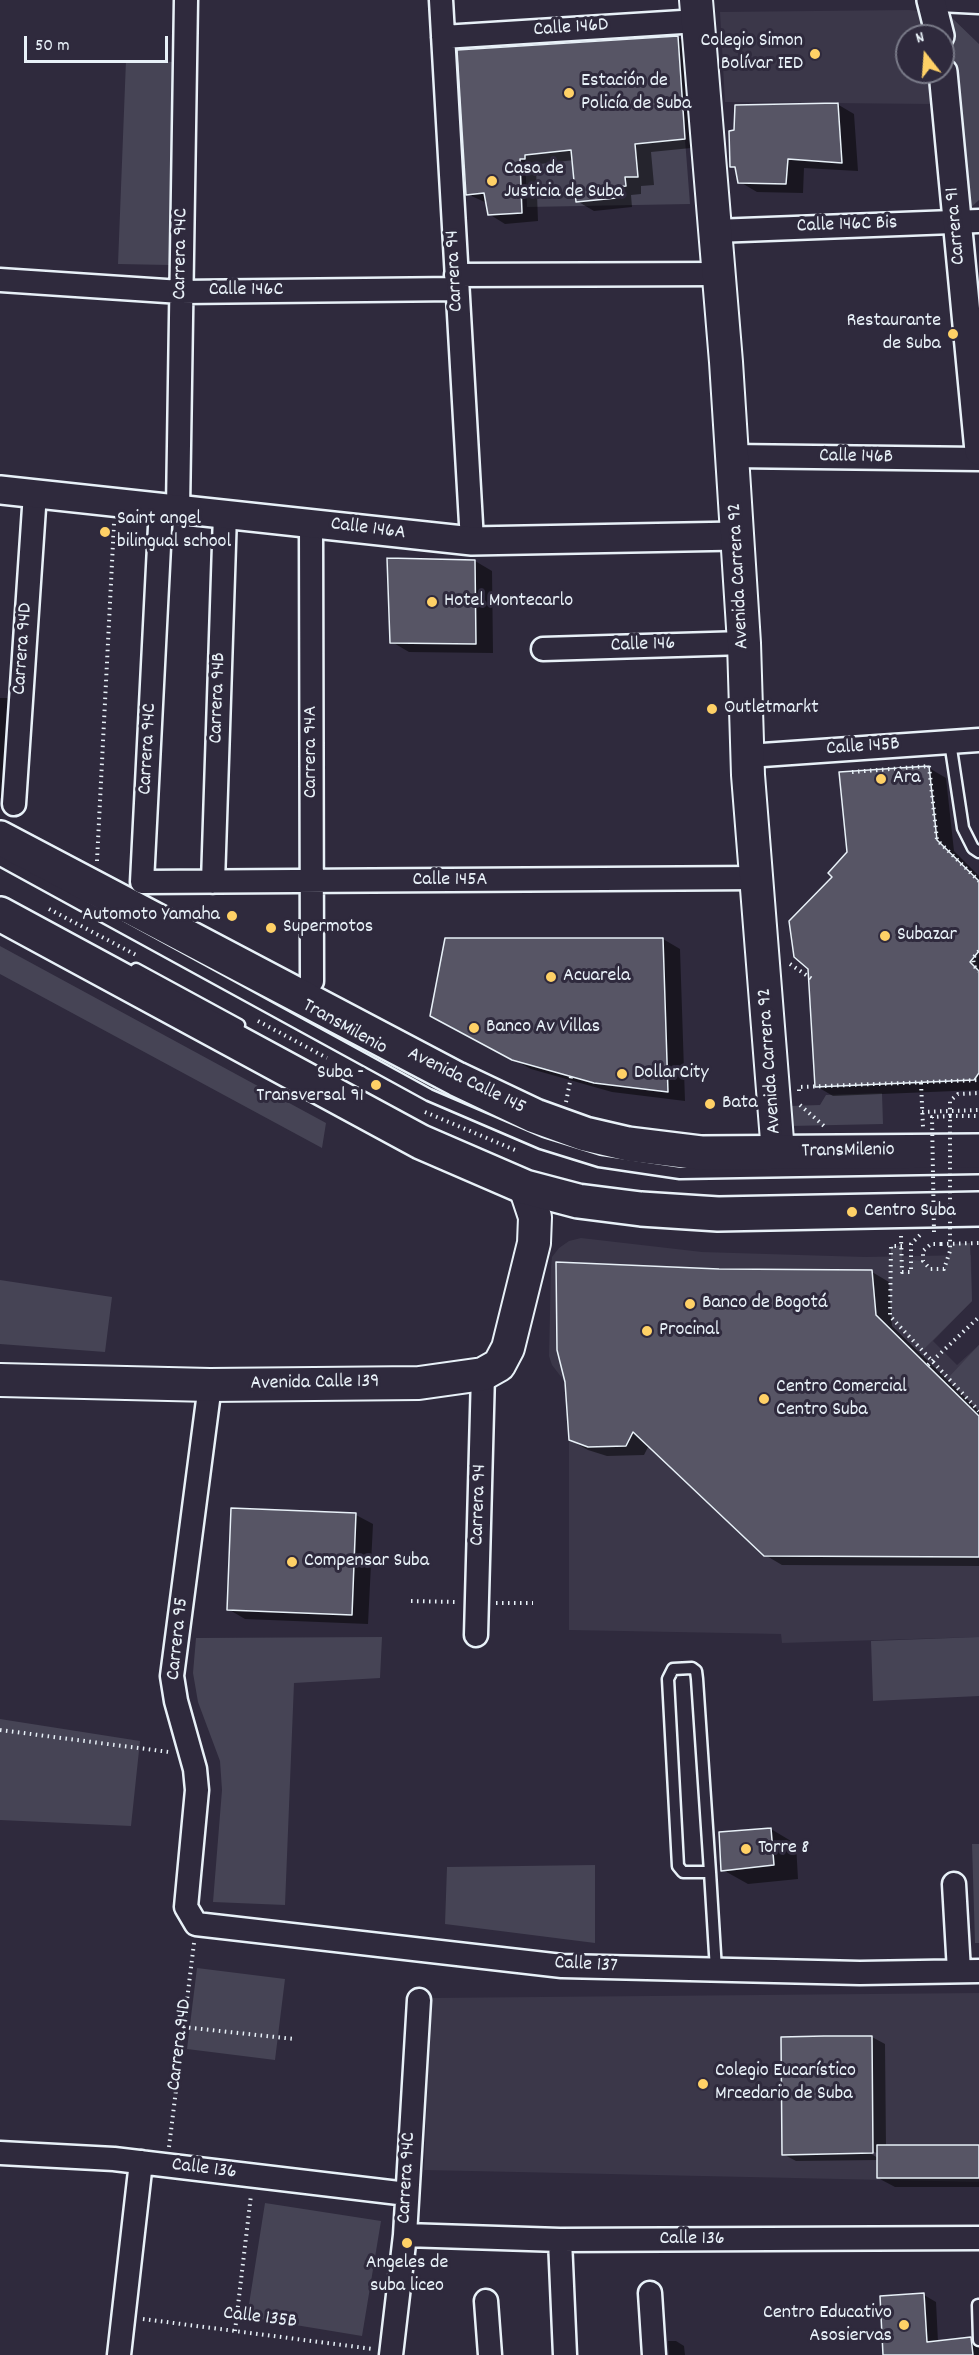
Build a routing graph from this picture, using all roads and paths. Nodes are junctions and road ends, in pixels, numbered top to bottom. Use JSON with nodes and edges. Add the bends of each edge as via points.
{"nodes":[{"id":1,"x":186,"y":0,"type":"edge"},
{"id":2,"x":441,"y":0,"type":"edge"},
{"id":3,"x":931,"y":0,"type":"edge"},
{"id":4,"x":939,"y":0,"type":"edge"},
{"id":5,"x":979,"y":2,"type":"edge"},
{"id":6,"x":697,"y":10,"type":"edge"},
{"id":7,"x":937,"y":24,"type":"edge"},
{"id":8,"x":443,"y":37,"type":"junction"},
{"id":9,"x":945,"y":84,"type":"edge"},
{"id":10,"x":968,"y":221,"type":"edge"},
{"id":11,"x":715,"y":231,"type":"junction"},
{"id":12,"x":719,"y":274,"type":"junction"},
{"id":13,"x":0,"y":280,"type":"edge"},
{"id":14,"x":456,"y":282,"type":"junction"},
{"id":15,"x":181,"y":292,"type":"junction"},
{"id":16,"x":979,"y":451,"type":"edge"},
{"id":17,"x":732,"y":456,"type":"junction"},
{"id":18,"x":979,"y":459,"type":"edge"},
{"id":19,"x":0,"y":490,"type":"edge"},
{"id":20,"x":35,"y":493,"type":"junction"},
{"id":21,"x":116,"y":502,"type":"junction"},
{"id":22,"x":169,"y":508,"type":"junction"},
{"id":23,"x":225,"y":514,"type":"junction"},
{"id":24,"x":311,"y":523,"type":"junction"},
{"id":25,"x":737,"y":536,"type":"junction"},
{"id":26,"x":472,"y":541,"type":"junction"},
{"id":27,"x":744,"y":643,"type":"junction"},
{"id":28,"x":543,"y":649,"type":"dead end"},
{"id":29,"x":979,"y":740,"type":"edge"},
{"id":30,"x":950,"y":742,"type":"junction"},
{"id":31,"x":928,"y":744,"type":"junction"},
{"id":32,"x":748,"y":756,"type":"junction"},
{"id":33,"x":14,"y":804,"type":"dead end"},
{"id":34,"x":0,"y":838,"type":"edge"},
{"id":35,"x":979,"y":852,"type":"edge"},
{"id":36,"x":0,"y":860,"type":"edge"},
{"id":37,"x":96,"y":872,"type":"dead end"},
{"id":38,"x":757,"y":878,"type":"junction"},
{"id":39,"x":979,"y":881,"type":"edge"},
{"id":40,"x":142,"y":882,"type":"joint"},
{"id":41,"x":213,"y":882,"type":"junction"},
{"id":42,"x":313,"y":882,"type":"junction"},
{"id":43,"x":44,"y":906,"type":"dead end"},
{"id":44,"x":0,"y":914,"type":"edge"},
{"id":45,"x":979,"y":951,"type":"edge"},
{"id":46,"x":139,"y":956,"type":"dead end"},
{"id":47,"x":122,"y":962,"type":"dead end"},
{"id":48,"x":790,"y":964,"type":"dead end"},
{"id":49,"x":979,"y":971,"type":"edge"},
{"id":50,"x":812,"y":979,"type":"dead end"},
{"id":51,"x":312,"y":981,"type":"dead end"},
{"id":52,"x":258,"y":1021,"type":"dead end"},
{"id":53,"x":250,"y":1031,"type":"dead end"},
{"id":54,"x":327,"y":1058,"type":"dead end"},
{"id":55,"x":979,"y":1073,"type":"edge"},
{"id":56,"x":976,"y":1080,"type":"edge"},
{"id":57,"x":921,"y":1083,"type":"junction"},
{"id":58,"x":979,"y":1093,"type":"edge"},
{"id":59,"x":979,"y":1110,"type":"edge"},
{"id":60,"x":922,"y":1112,"type":"junction"},
{"id":61,"x":950,"y":1116,"type":"junction"},
{"id":62,"x":979,"y":1116,"type":"edge"},
{"id":63,"x":923,"y":1131,"type":"dead end"},
{"id":64,"x":831,"y":1132,"type":"dead end"},
{"id":65,"x":979,"y":1151,"type":"edge"},
{"id":66,"x":778,"y":1153,"type":"junction"},
{"id":67,"x":979,"y":1168,"type":"edge"},
{"id":68,"x":525,"y":1187,"type":"junction"},
{"id":69,"x":578,"y":1201,"type":"junction"},
{"id":70,"x":979,"y":1209,"type":"edge"},
{"id":71,"x":934,"y":1232,"type":"dead end"},
{"id":72,"x":534,"y":1243,"type":"junction"},
{"id":73,"x":979,"y":1243,"type":"edge"},
{"id":74,"x":910,"y":1253,"type":"dead end"},
{"id":75,"x":979,"y":1317,"type":"edge"},
{"id":76,"x":933,"y":1361,"type":"junction"},
{"id":77,"x":928,"y":1365,"type":"dead end"},
{"id":78,"x":483,"y":1374,"type":"junction"},
{"id":79,"x":0,"y":1380,"type":"edge"},
{"id":80,"x":210,"y":1385,"type":"junction"},
{"id":81,"x":979,"y":1411,"type":"edge"},
{"id":82,"x":476,"y":1635,"type":"dead end"},
{"id":83,"x":0,"y":1730,"type":"edge"},
{"id":84,"x":191,"y":1754,"type":"junction"},
{"id":85,"x":710,"y":1872,"type":"junction"},
{"id":86,"x":954,"y":1884,"type":"dead end"},
{"id":87,"x":196,"y":1924,"type":"junction"},
{"id":88,"x":716,"y":1970,"type":"junction"},
{"id":89,"x":969,"y":1971,"type":"edge"},
{"id":90,"x":419,"y":2000,"type":"dead end"},
{"id":91,"x":183,"y":2027,"type":"junction"},
{"id":92,"x":294,"y":2039,"type":"dead end"},
{"id":93,"x":0,"y":2153,"type":"edge"},
{"id":94,"x":141,"y":2162,"type":"junction"},
{"id":95,"x":166,"y":2165,"type":"junction"},
{"id":96,"x":254,"y":2176,"type":"junction"},
{"id":97,"x":407,"y":2194,"type":"junction"},
{"id":98,"x":405,"y":2235,"type":"junction"},
{"id":99,"x":979,"y":2238,"type":"edge"},
{"id":100,"x":560,"y":2240,"type":"junction"},
{"id":101,"x":650,"y":2293,"type":"dead end"},
{"id":102,"x":486,"y":2301,"type":"dead end"},
{"id":103,"x":978,"y":2305,"type":"edge"},
{"id":104,"x":123,"y":2317,"type":"junction"},
{"id":105,"x":235,"y":2331,"type":"junction"},
{"id":106,"x":979,"y":2340,"type":"edge"},
{"id":107,"x":392,"y":2353,"type":"edge"},
{"id":108,"x":119,"y":2355,"type":"edge"},
{"id":109,"x":489,"y":2355,"type":"edge"},
{"id":110,"x":565,"y":2355,"type":"edge"},
{"id":111,"x":654,"y":2355,"type":"edge"}],
"edges":[{"from":1,"to":15,"type":"street","name":"Carrera 94C"},
{"from":2,"to":8,"type":"street","name":"Carrera 94"},
{"from":3,"to":7,"type":"street"},
{"from":4,"to":5,"type":"street"},
{"from":6,"to":8,"type":"street","name":"Calle 146D"},
{"from":6,"to":11,"type":"main road","name":"Avenida Carrera 92"},
{"from":8,"to":14,"type":"street","name":"Carrera 94"},
{"from":9,"to":10,"type":"street","name":"Carrera 91"},
{"from":10,"to":11,"type":"street","name":"Calle 146C Bis"},
{"from":10,"to":16,"type":"street","name":"Carrera 91"},
{"from":11,"to":12,"type":"main road","name":"Avenida Carrera 92"},
{"from":12,"to":14,"type":"street","name":"Calle 146C"},
{"from":12,"to":17,"type":"main road","name":"Avenida Carrera 92"},
{"from":13,"to":15,"type":"street","name":"Calle 146C"},
{"from":14,"to":15,"type":"street","name":"Calle 146C"},
{"from":14,"to":26,"type":"street","name":"Carrera 94"},
{"from":15,"to":22,"type":"street","name":"Carrera 94C"},
{"from":17,"to":18,"type":"street","name":"Calle 146B"},
{"from":17,"to":25,"type":"main road","name":"Avenida Carrera 92"},
{"from":19,"to":20,"type":"street","name":"Calle 146A"},
{"from":20,"to":21,"type":"street","name":"Calle 146A"},
{"from":20,"to":33,"type":"street","name":"Carrera 94D"},
{"from":21,"to":22,"type":"street","name":"Calle 146A"},
{"from":21,"to":37,"type":"path"},
{"from":22,"to":23,"type":"street","name":"Calle 146A"},
{"from":22,"to":40,"type":"street","name":"Carrera 94C"},
{"from":23,"to":24,"type":"street","name":"Calle 146A"},
{"from":23,"to":41,"type":"street","name":"Carrera 94B"},
{"from":24,"to":26,"type":"street","name":"Calle 146A"},
{"from":24,"to":42,"type":"street","name":"Carrera 94A"},
{"from":25,"to":26,"type":"street","name":"Calle 146A"},
{"from":25,"to":27,"type":"main road","name":"Avenida Carrera 92"},
{"from":27,"to":28,"type":"street","name":"Calle 146"},
{"from":27,"to":32,"type":"main road","name":"Avenida Carrera 92"},
{"from":29,"to":30,"type":"street","name":"Calle 145B"},
{"from":30,"to":31,"type":"street","name":"Calle 145B"},
{"from":30,"to":35,"type":"lane","via":[[963,828]]},
{"from":31,"to":32,"type":"street","name":"Calle 145B"},
{"from":31,"to":39,"type":"path","via":[[937,840]]},
{"from":32,"to":38,"type":"main road","name":"Avenida Carrera 92"},
{"from":34,"to":66,"type":"main road","name":"Avenida Calle 145","via":[[457,1079],[543,1119],[585,1134],[664,1149]]},
{"from":36,"to":67,"type":"lane","name":"TransMilenio","via":[[429,1095],[541,1143],[589,1158],[680,1173]]},
{"from":38,"to":42,"type":"street","name":"Calle 145A"},
{"from":38,"to":66,"type":"main road","name":"Avenida Carrera 92"},
{"from":40,"to":41,"type":"street","name":"Calle 145A"},
{"from":41,"to":42,"type":"street","name":"Calle 145A"},
{"from":42,"to":51,"type":"street","name":"Carrera 94A"},
{"from":43,"to":46,"type":"path"},
{"from":44,"to":68,"type":"main road","via":[[412,1137]]},
{"from":45,"to":49,"type":"path","via":[[973,958]]},
{"from":47,"to":53,"type":"lane"},
{"from":48,"to":50,"type":"path"},
{"from":52,"to":54,"type":"path"},
{"from":55,"to":56,"type":"path"},
{"from":56,"to":57,"type":"path"},
{"from":57,"to":60,"type":"path"},
{"from":57,"to":64,"type":"path","via":[[799,1087],[801,1106]]},
{"from":58,"to":61,"type":"path","bridge":true,"via":[[953,1096]]},
{"from":59,"to":60,"type":"path"},
{"from":60,"to":63,"type":"path"},
{"from":61,"to":62,"type":"path"},
{"from":61,"to":71,"type":"path","bridge":true,"via":[[932,1117]]},
{"from":61,"to":73,"type":"path","bridge":true,"via":[[950,1251],[944,1269],[930,1269],[923,1261],[923,1251],[930,1244],[941,1244]]},
{"from":65,"to":66,"type":"main road","name":"Avenida Calle 145"},
{"from":68,"to":69,"type":"main road"},
{"from":68,"to":72,"type":"main road","via":[[535,1217]]},
{"from":69,"to":70,"type":"main road","via":[[718,1215]]},
{"from":69,"to":72,"type":"main road","via":[[562,1212]]},
{"from":72,"to":78,"type":"main road","via":[[508,1348],[499,1365]]},
{"from":74,"to":76,"type":"path","via":[[911,1272],[902,1272],[902,1246],[891,1246],[890,1316]]},
{"from":75,"to":76,"type":"path"},
{"from":76,"to":77,"type":"path"},
{"from":76,"to":81,"type":"path"},
{"from":78,"to":80,"type":"main road","name":"Avenida Calle 139","via":[[419,1383]]},
{"from":78,"to":82,"type":"street","name":"Carrera 94"},
{"from":79,"to":80,"type":"main road","name":"Avenida Calle 139"},
{"from":80,"to":84,"type":"street","name":"Carrera 95","via":[[172,1676]]},
{"from":83,"to":84,"type":"path"},
{"from":84,"to":87,"type":"street","name":"Carrera 95","via":[[197,1790],[186,1908]]},
{"from":85,"to":85,"type":"lane","via":[[696,1671],[673,1668],[668,1680],[678,1866],[683,1872]]},
{"from":85,"to":88,"type":"lane"},
{"from":86,"to":89,"type":"street"},
{"from":87,"to":88,"type":"street","name":"Calle 137","via":[[562,1966]]},
{"from":87,"to":91,"type":"path","name":"Carrera 94D"},
{"from":88,"to":89,"type":"street","name":"Calle 137"},
{"from":90,"to":97,"type":"street","name":"Carrera 94C"},
{"from":91,"to":92,"type":"path"},
{"from":91,"to":95,"type":"path","name":"Carrera 94D"},
{"from":93,"to":94,"type":"street","name":"Calle 136"},
{"from":94,"to":95,"type":"street","name":"Calle 136"},
{"from":94,"to":104,"type":"street"},
{"from":95,"to":96,"type":"street","name":"Calle 136"},
{"from":96,"to":97,"type":"street","name":"Calle 136"},
{"from":96,"to":105,"type":"path"},
{"from":97,"to":98,"type":"street","name":"Carrera 94C"},
{"from":98,"to":100,"type":"street","name":"Calle 136"},
{"from":98,"to":107,"type":"street","name":"Carrera 94C"},
{"from":99,"to":100,"type":"street","name":"Calle 136"},
{"from":100,"to":110,"type":"street"},
{"from":101,"to":111,"type":"street"},
{"from":102,"to":109,"type":"street"},
{"from":103,"to":106,"type":"lane"},
{"from":104,"to":105,"type":"path","name":"Calle 135B"},
{"from":104,"to":108,"type":"street"},
{"from":105,"to":107,"type":"path","name":"Calle 135B"}]}
